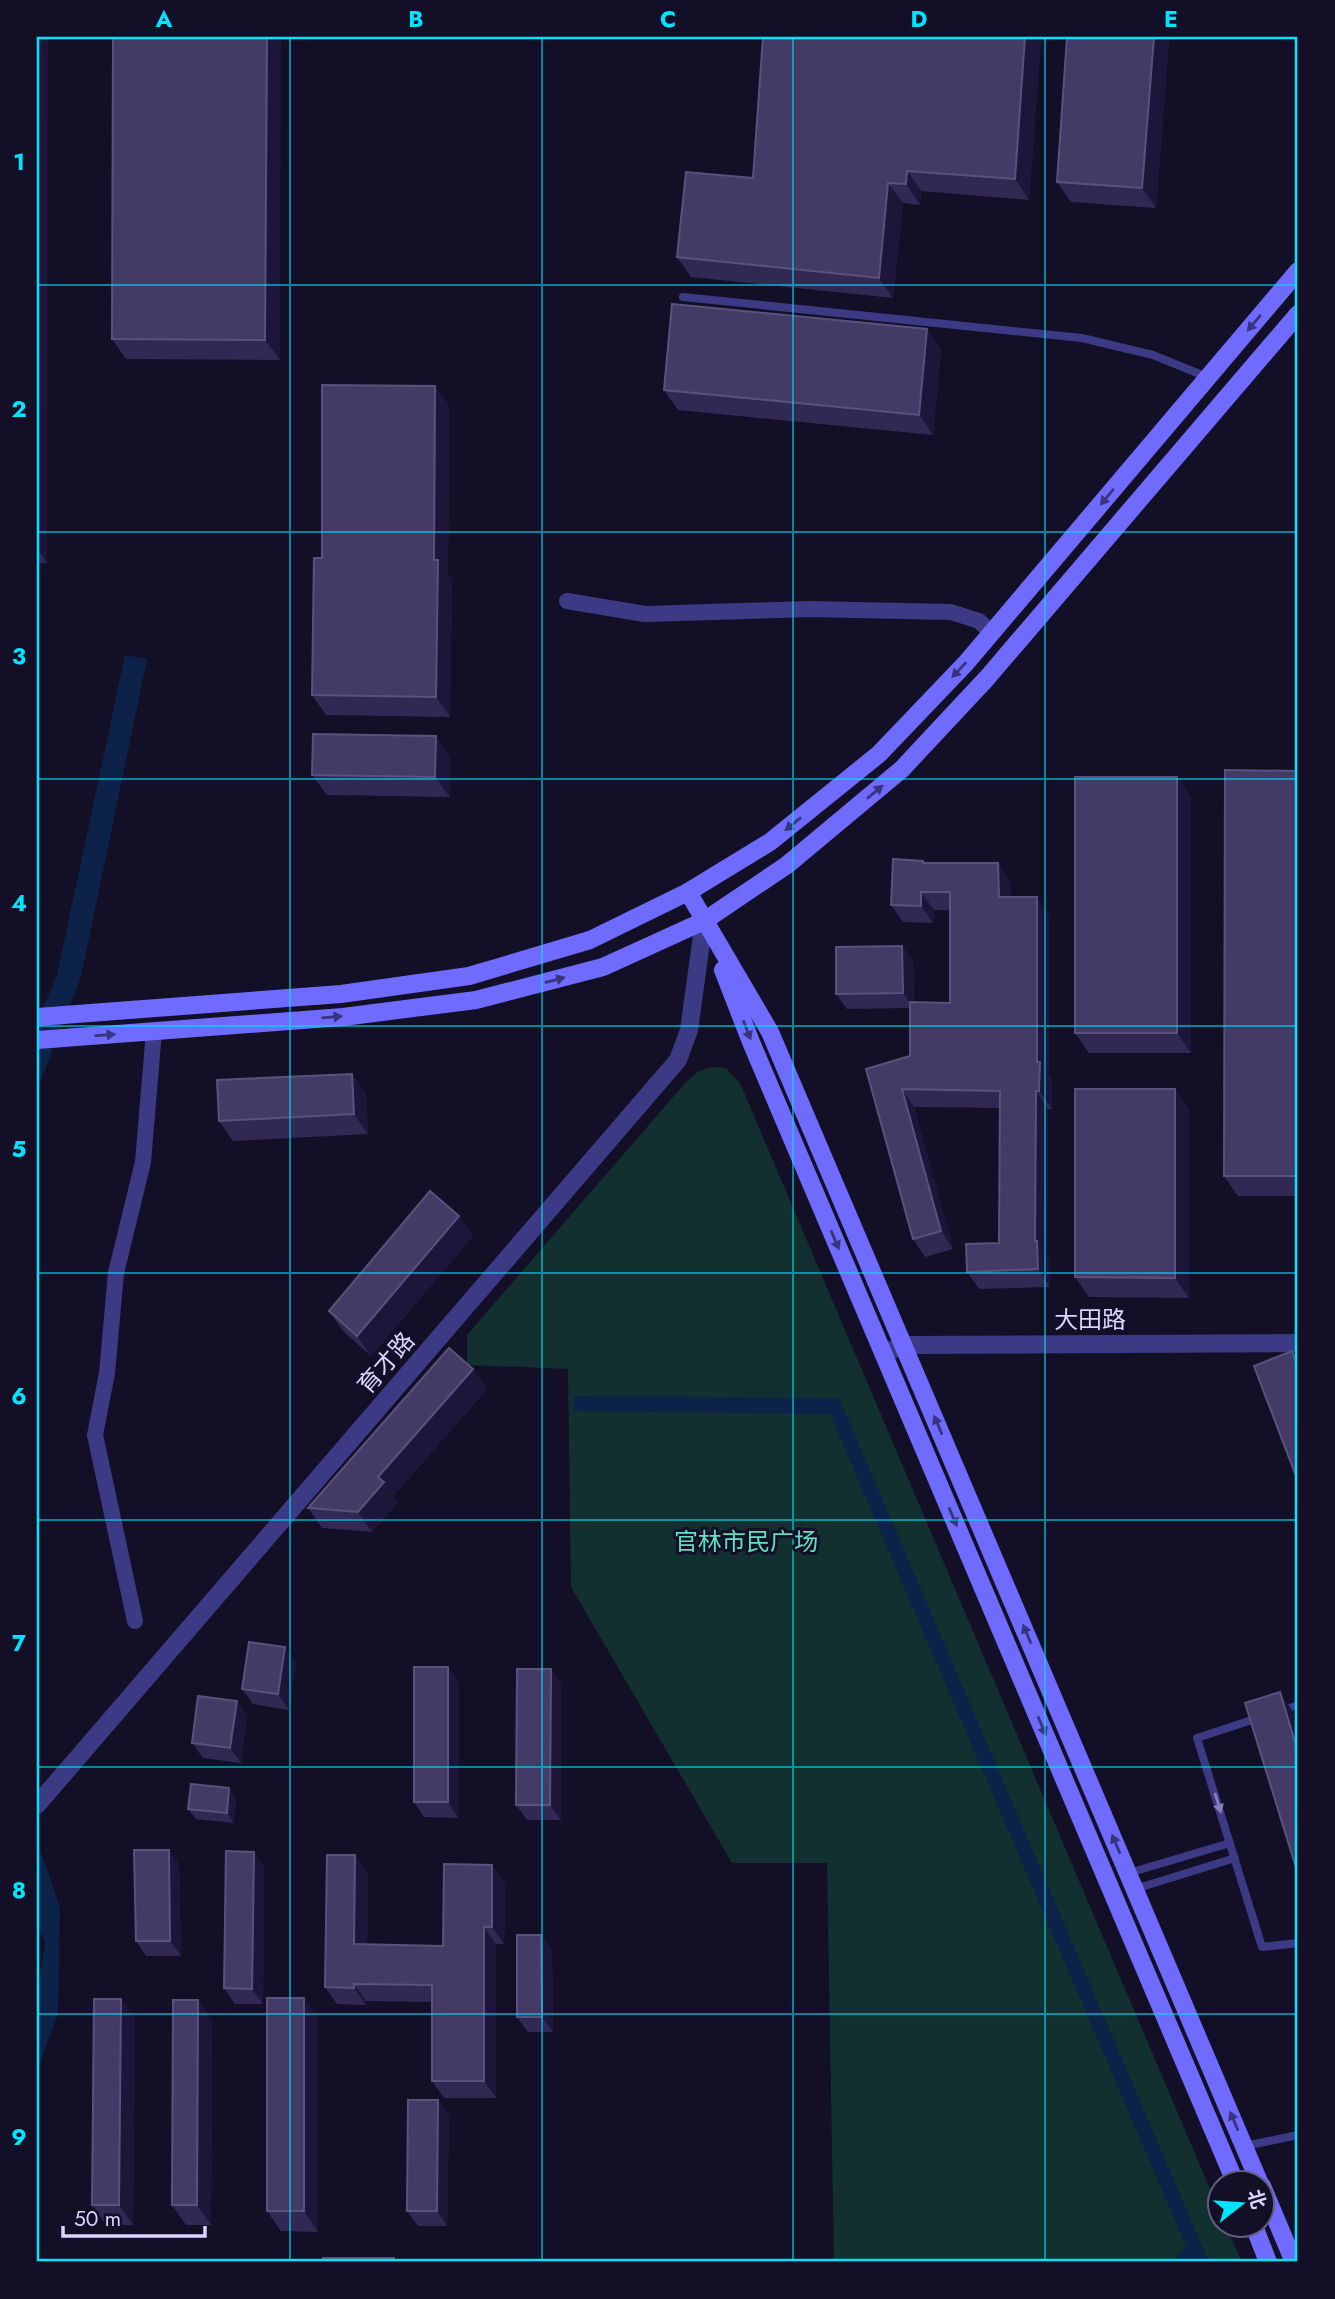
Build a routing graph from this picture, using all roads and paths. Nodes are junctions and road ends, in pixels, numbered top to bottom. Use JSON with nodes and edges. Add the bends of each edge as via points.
{"nodes":[{"id":1,"x":1298,"y":271,"type":"edge"},
{"id":2,"x":683,"y":297,"type":"dead end"},
{"id":3,"x":1298,"y":314,"type":"edge"},
{"id":4,"x":1208,"y":378,"type":"junction"},
{"id":5,"x":567,"y":601,"type":"dead end"},
{"id":6,"x":991,"y":632,"type":"junction"},
{"id":7,"x":688,"y":892,"type":"junction"},
{"id":8,"x":704,"y":920,"type":"junction"},
{"id":9,"x":37,"y":1017,"type":"edge"},
{"id":10,"x":153,"y":1031,"type":"junction"},
{"id":11,"x":37,"y":1040,"type":"edge"},
{"id":12,"x":1298,"y":1343,"type":"edge"},
{"id":13,"x":904,"y":1345,"type":"junction"},
{"id":14,"x":883,"y":1353,"type":"junction"},
{"id":15,"x":135,"y":1621,"type":"dead end"},
{"id":16,"x":1298,"y":1705,"type":"edge"},
{"id":17,"x":37,"y":1804,"type":"edge"},
{"id":18,"x":1230,"y":1843,"type":"junction"},
{"id":19,"x":1235,"y":1858,"type":"junction"},
{"id":20,"x":1132,"y":1881,"type":"junction"},
{"id":21,"x":1298,"y":1943,"type":"edge"},
{"id":22,"x":1298,"y":2134,"type":"edge"},
{"id":23,"x":1245,"y":2146,"type":"junction"},
{"id":24,"x":1223,"y":2154,"type":"junction"},
{"id":25,"x":1230,"y":2170,"type":"edge"},
{"id":26,"x":1255,"y":2170,"type":"edge"},
{"id":27,"x":1276,"y":2220,"type":"edge"},
{"id":28,"x":1260,"y":2240,"type":"edge"},
{"id":29,"x":1268,"y":2262,"type":"edge"},
{"id":30,"x":1294,"y":2262,"type":"edge"}],
"edges":[{"from":1,"to":4,"type":"main road","one_way":true},
{"from":2,"to":4,"type":"lane","via":[[1082,338],[1153,355]]},
{"from":8,"to":3,"type":"main road","one_way":true,"via":[[787,865],[902,769],[988,678]]},
{"from":4,"to":6,"type":"main road","one_way":true},
{"from":5,"to":6,"type":"street","via":[[645,614],[809,609],[951,612],[979,621]]},
{"from":6,"to":7,"type":"main road","one_way":true,"via":[[879,754],[770,842]]},
{"from":7,"to":8,"type":"main road"},
{"from":7,"to":9,"type":"main road","via":[[590,940],[469,976],[341,993]]},
{"from":10,"to":8,"type":"main road","one_way":true,"via":[[342,1017],[476,1000],[603,967]]},
{"from":8,"to":13,"type":"main road","via":[[771,1032]]},
{"from":8,"to":14,"type":"main road","one_way":true},
{"from":8,"to":17,"type":"street","name":"育才路","via":[[689,1030],[678,1060]]},
{"from":11,"to":10,"type":"main road","one_way":true},
{"from":10,"to":15,"type":"street","via":[[143,1162],[116,1273],[107,1374],[94,1435]]},
{"from":12,"to":13,"type":"street","name":"大田路"},
{"from":13,"to":14,"type":"street","name":"大田路"},
{"from":20,"to":13,"type":"main road","one_way":true},
{"from":14,"to":24,"type":"main road","one_way":true},
{"from":16,"to":18,"type":"lane","one_way":true,"via":[[1197,1738]]},
{"from":18,"to":19,"type":"lane"},
{"from":18,"to":20,"type":"lane"},
{"from":19,"to":20,"type":"lane"},
{"from":19,"to":21,"type":"lane","via":[[1262,1947]]},
{"from":23,"to":20,"type":"main road","one_way":true},
{"from":22,"to":23,"type":"lane"},
{"from":23,"to":24,"type":"main road"},
{"from":23,"to":26,"type":"main road"},
{"from":24,"to":25,"type":"main road"},
{"from":27,"to":30,"type":"main road"},
{"from":28,"to":29,"type":"main road"}]}
